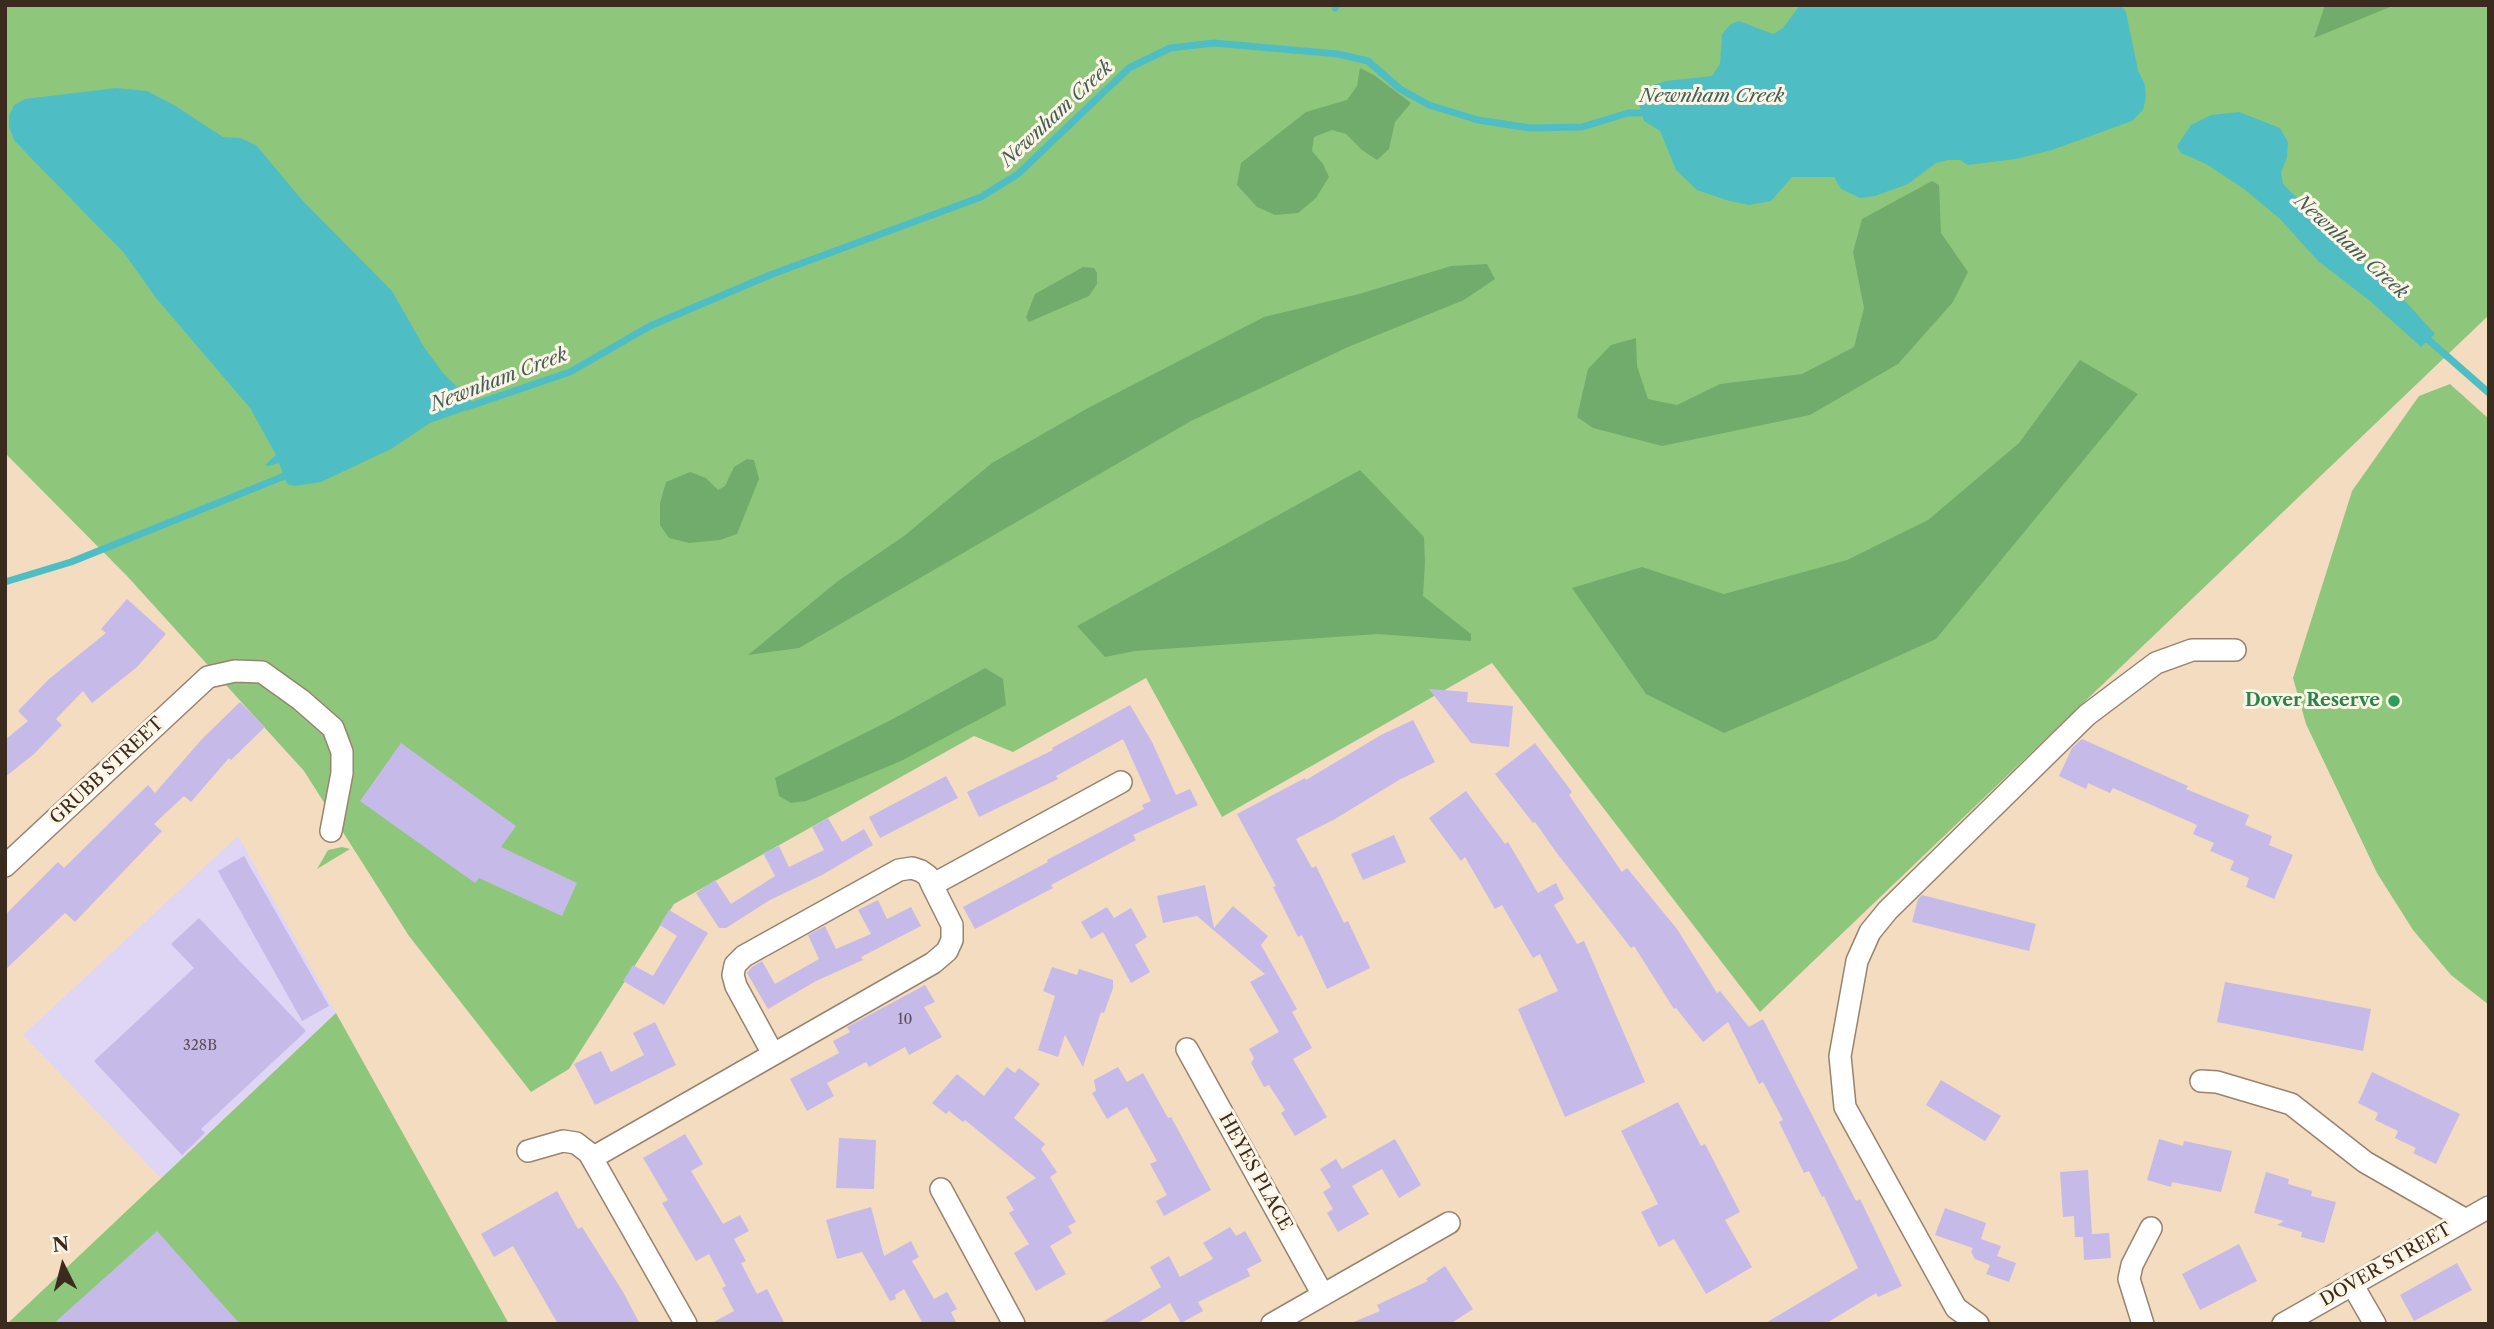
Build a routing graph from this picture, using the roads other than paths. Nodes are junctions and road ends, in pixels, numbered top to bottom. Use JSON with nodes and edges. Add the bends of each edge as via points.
{"nodes":[{"id":1,"x":2235,"y":650,"type":"dead end"},
{"id":2,"x":1121,"y":782,"type":"dead end"},
{"id":3,"x":331,"y":831,"type":"dead end"},
{"id":4,"x":5,"y":866,"type":"edge"},
{"id":5,"x":932,"y":886,"type":"junction"},
{"id":6,"x":1187,"y":1049,"type":"dead end"},
{"id":7,"x":773,"y":1054,"type":"junction"},
{"id":8,"x":2201,"y":1081,"type":"dead end"},
{"id":9,"x":528,"y":1151,"type":"dead end"},
{"id":10,"x":591,"y":1156,"type":"junction"},
{"id":11,"x":941,"y":1189,"type":"dead end"},
{"id":12,"x":2489,"y":1207,"type":"edge"},
{"id":13,"x":2466,"y":1220,"type":"junction"},
{"id":14,"x":1449,"y":1223,"type":"dead end"},
{"id":15,"x":2151,"y":1228,"type":"dead end"},
{"id":16,"x":2353,"y":1284,"type":"junction"},
{"id":17,"x":1324,"y":1295,"type":"junction"},
{"id":18,"x":686,"y":1324,"type":"edge"},
{"id":19,"x":1014,"y":1324,"type":"edge"},
{"id":20,"x":1272,"y":1324,"type":"edge"},
{"id":21,"x":1978,"y":1324,"type":"edge"},
{"id":22,"x":2143,"y":1324,"type":"edge"},
{"id":23,"x":2283,"y":1324,"type":"edge"},
{"id":24,"x":2375,"y":1324,"type":"edge"}],
"edges":[{"from":1,"to":21,"type":"street","via":[[2192,650],[2156,663],[2087,715],[1888,910],[1870,932],[1857,961],[1840,1056],[1845,1107],[1955,1308]]},
{"from":2,"to":5,"type":"street"},
{"from":3,"to":4,"type":"street","name":"GRUBB STREET","via":[[342,773],[342,751],[333,728],[261,672],[235,671],[208,677]]},
{"from":5,"to":7,"type":"street","via":[[951,925],[947,951]]},
{"from":5,"to":7,"type":"street","via":[[921,871],[899,870],[744,956],[733,975],[736,986]]},
{"from":6,"to":17,"type":"street","name":"HEYES PLACE"},
{"from":7,"to":10,"type":"street"},
{"from":8,"to":13,"type":"street","via":[[2291,1104],[2365,1162]]},
{"from":9,"to":10,"type":"street","via":[[563,1141],[576,1143]]},
{"from":10,"to":18,"type":"street"},
{"from":11,"to":19,"type":"street"},
{"from":12,"to":13,"type":"street","name":"DOVER STREET"},
{"from":13,"to":16,"type":"street","name":"DOVER STREET"},
{"from":14,"to":17,"type":"street"},
{"from":15,"to":22,"type":"street","via":[[2129,1279]]},
{"from":16,"to":23,"type":"street","name":"DOVER STREET"},
{"from":16,"to":24,"type":"street"},
{"from":17,"to":20,"type":"street"}]}
